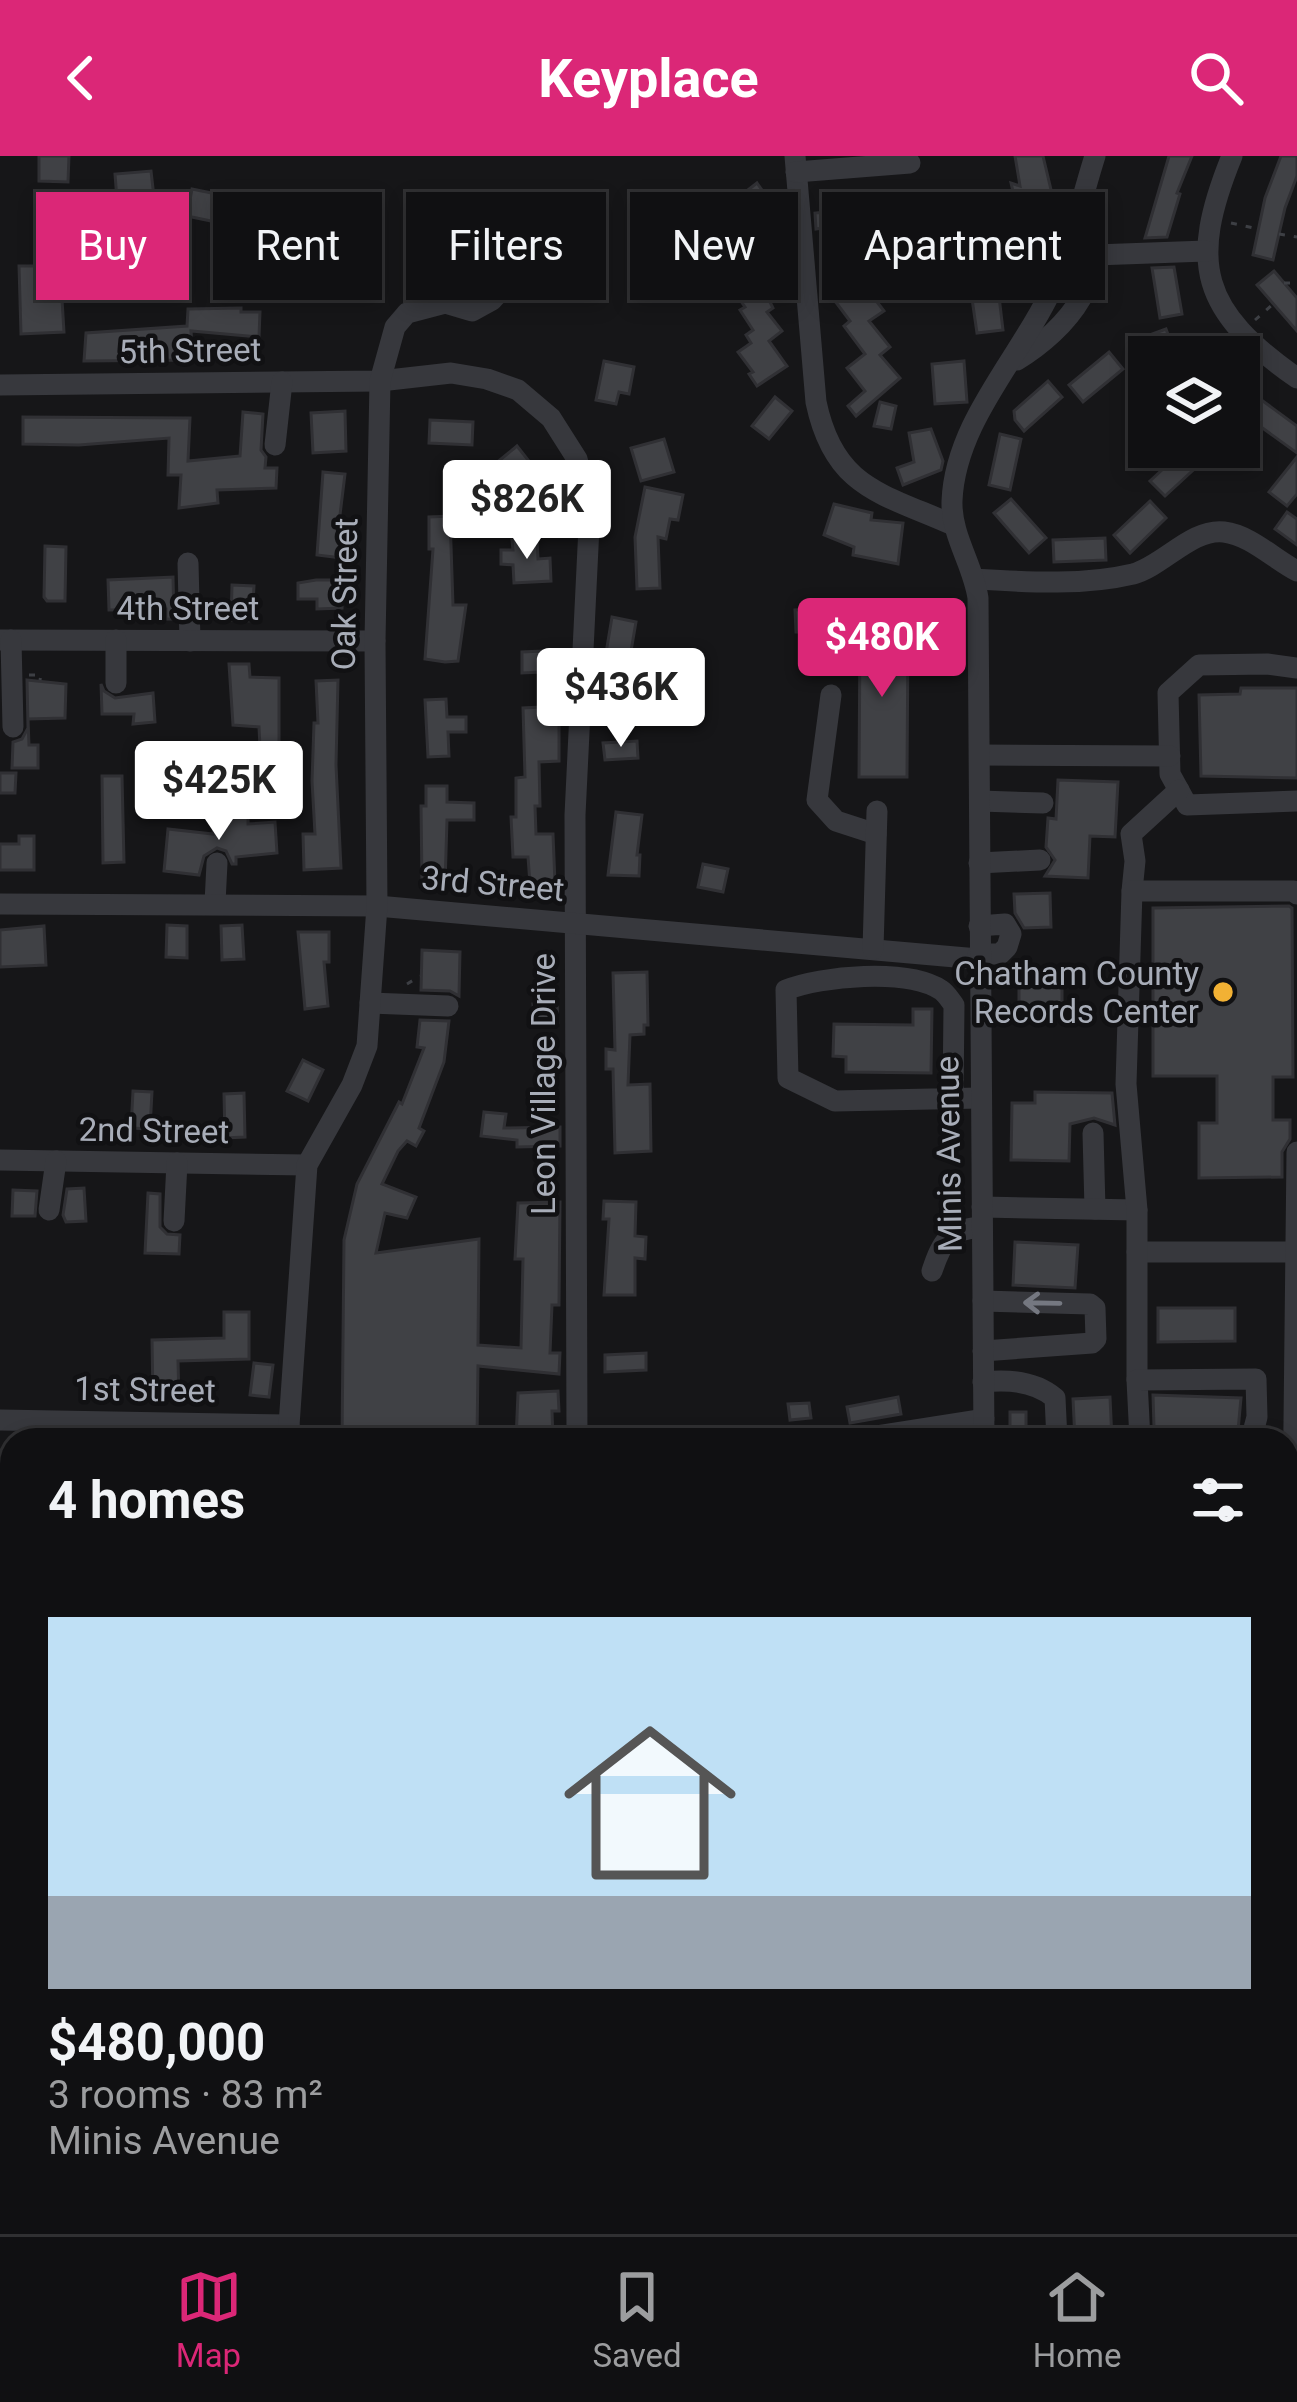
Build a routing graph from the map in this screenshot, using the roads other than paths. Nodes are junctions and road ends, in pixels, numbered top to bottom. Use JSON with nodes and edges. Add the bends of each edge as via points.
{"nodes":[{"id":1,"x":1095,"y":156,"type":"edge"},
{"id":2,"x":1232,"y":156,"type":"edge"},
{"id":3,"x":910,"y":163,"type":"dead end"},
{"id":4,"x":796,"y":164,"type":"edge"},
{"id":5,"x":1085,"y":192,"type":"edge"},
{"id":6,"x":1206,"y":251,"type":"junction"},
{"id":7,"x":1105,"y":255,"type":"edge"},
{"id":8,"x":492,"y":300,"type":"edge"},
{"id":9,"x":1047,"y":300,"type":"edge"},
{"id":10,"x":1079,"y":300,"type":"edge"},
{"id":11,"x":1013,"y":362,"type":"junction"},
{"id":12,"x":1297,"y":378,"type":"edge"},
{"id":13,"x":380,"y":381,"type":"junction"},
{"id":14,"x":282,"y":382,"type":"junction"},
{"id":15,"x":0,"y":385,"type":"edge"},
{"id":16,"x":274,"y":445,"type":"dead end"},
{"id":17,"x":953,"y":525,"type":"junction"},
{"id":18,"x":188,"y":563,"type":"dead end"},
{"id":19,"x":1297,"y":571,"type":"edge"},
{"id":20,"x":975,"y":579,"type":"junction"},
{"id":21,"x":5,"y":640,"type":"edge"},
{"id":22,"x":116,"y":640,"type":"junction"},
{"id":23,"x":190,"y":640,"type":"junction"},
{"id":24,"x":376,"y":641,"type":"junction"},
{"id":25,"x":1297,"y":668,"type":"edge"},
{"id":26,"x":116,"y":683,"type":"dead end"},
{"id":27,"x":831,"y":695,"type":"dead end"},
{"id":28,"x":13,"y":728,"type":"dead end"},
{"id":29,"x":980,"y":755,"type":"junction"},
{"id":30,"x":1170,"y":756,"type":"junction"},
{"id":31,"x":1179,"y":790,"type":"junction"},
{"id":32,"x":980,"y":801,"type":"junction"},
{"id":33,"x":1297,"y":801,"type":"edge"},
{"id":34,"x":1043,"y":803,"type":"dead end"},
{"id":35,"x":1040,"y":860,"type":"dead end"},
{"id":36,"x":979,"y":862,"type":"junction"},
{"id":37,"x":217,"y":863,"type":"dead end"},
{"id":38,"x":1132,"y":890,"type":"junction"},
{"id":39,"x":1296,"y":892,"type":"edge"},
{"id":40,"x":215,"y":903,"type":"junction"},
{"id":41,"x":0,"y":904,"type":"edge"},
{"id":42,"x":377,"y":906,"type":"junction"},
{"id":43,"x":576,"y":924,"type":"junction"},
{"id":44,"x":979,"y":926,"type":"junction"},
{"id":45,"x":873,"y":950,"type":"junction"},
{"id":46,"x":978,"y":956,"type":"junction"},
{"id":47,"x":415,"y":987,"type":"dead end"},
{"id":48,"x":371,"y":995,"type":"junction"},
{"id":49,"x":448,"y":1006,"type":"dead end"},
{"id":50,"x":952,"y":1098,"type":"junction"},
{"id":51,"x":980,"y":1098,"type":"junction"},
{"id":52,"x":1093,"y":1133,"type":"dead end"},
{"id":53,"x":1297,"y":1152,"type":"edge"},
{"id":54,"x":0,"y":1160,"type":"edge"},
{"id":55,"x":56,"y":1161,"type":"junction"},
{"id":56,"x":177,"y":1163,"type":"junction"},
{"id":57,"x":307,"y":1165,"type":"junction"},
{"id":58,"x":1095,"y":1208,"type":"junction"},
{"id":59,"x":50,"y":1210,"type":"dead end"},
{"id":60,"x":1137,"y":1210,"type":"junction"},
{"id":61,"x":982,"y":1217,"type":"junction"},
{"id":62,"x":174,"y":1221,"type":"dead end"},
{"id":63,"x":1137,"y":1252,"type":"junction"},
{"id":64,"x":1294,"y":1252,"type":"edge"},
{"id":65,"x":932,"y":1271,"type":"dead end"},
{"id":66,"x":1295,"y":1296,"type":"edge"},
{"id":67,"x":982,"y":1301,"type":"junction"},
{"id":68,"x":983,"y":1351,"type":"junction"},
{"id":69,"x":1294,"y":1376,"type":"junction"},
{"id":70,"x":1256,"y":1379,"type":"junction"},
{"id":71,"x":1137,"y":1380,"type":"junction"},
{"id":72,"x":983,"y":1382,"type":"junction"},
{"id":73,"x":0,"y":1420,"type":"edge"},
{"id":74,"x":193,"y":1428,"type":"edge"},
{"id":75,"x":289,"y":1428,"type":"edge"},
{"id":76,"x":577,"y":1428,"type":"edge"},
{"id":77,"x":984,"y":1428,"type":"edge"},
{"id":78,"x":1056,"y":1428,"type":"edge"},
{"id":79,"x":1139,"y":1428,"type":"edge"},
{"id":80,"x":1254,"y":1428,"type":"edge"},
{"id":81,"x":1295,"y":1428,"type":"edge"}],
"edges":[{"from":1,"to":5,"type":"street"},
{"from":2,"to":6,"type":"street"},
{"from":3,"to":4,"type":"street"},
{"from":4,"to":17,"type":"street","via":[[816,401],[830,446],[862,484]]},
{"from":6,"to":7,"type":"street"},
{"from":6,"to":12,"type":"street","via":[[1225,314]]},
{"from":8,"to":13,"type":"street","name":"Oak Street","via":[[472,311],[445,303],[406,314]]},
{"from":9,"to":11,"type":"street"},
{"from":10,"to":11,"type":"street","via":[[1044,342]]},
{"from":11,"to":17,"type":"street","via":[[966,441]]},
{"from":13,"to":14,"type":"street","name":"5th Street"},
{"from":13,"to":24,"type":"street","name":"Oak Street"},
{"from":13,"to":43,"type":"street","name":"Leon Village Drive","via":[[451,373],[518,390],[551,418],[577,459],[590,506]]},
{"from":14,"to":15,"type":"street","name":"5th Street"},
{"from":14,"to":16,"type":"street"},
{"from":17,"to":20,"type":"street"},
{"from":18,"to":23,"type":"street"},
{"from":19,"to":20,"type":"street","via":[[1220,531],[1132,574]]},
{"from":20,"to":29,"type":"street","name":"Minis Avenue"},
{"from":21,"to":22,"type":"street","name":"4th Street"},
{"from":21,"to":28,"type":"street"},
{"from":22,"to":23,"type":"street","name":"4th Street"},
{"from":22,"to":26,"type":"street"},
{"from":23,"to":24,"type":"street","name":"4th Street"},
{"from":24,"to":42,"type":"street","name":"Oak Street"},
{"from":25,"to":30,"type":"street","via":[[1198,665],[1168,693]]},
{"from":27,"to":45,"type":"street","via":[[817,800],[836,821],[876,823]]},
{"from":29,"to":30,"type":"street"},
{"from":29,"to":32,"type":"street","name":"Minis Avenue"},
{"from":30,"to":31,"type":"street"},
{"from":31,"to":33,"type":"street","via":[[1187,805]]},
{"from":31,"to":38,"type":"street","via":[[1130,834]]},
{"from":32,"to":34,"type":"street"},
{"from":32,"to":36,"type":"street","name":"Minis Avenue"},
{"from":35,"to":36,"type":"street"},
{"from":36,"to":44,"type":"street","name":"Minis Avenue"},
{"from":37,"to":40,"type":"street"},
{"from":38,"to":39,"type":"street"},
{"from":38,"to":60,"type":"street","via":[[1126,1084]]},
{"from":40,"to":41,"type":"street","name":"3rd Street"},
{"from":40,"to":42,"type":"street","name":"3rd Street"},
{"from":42,"to":43,"type":"street","name":"3rd Street"},
{"from":42,"to":48,"type":"street","name":"Oak Street"},
{"from":43,"to":45,"type":"street","name":"3rd Street"},
{"from":43,"to":76,"type":"street","name":"Leon Village Drive"},
{"from":44,"to":46,"type":"street","name":"Minis Avenue"},
{"from":44,"to":46,"type":"street","via":[[1005,924],[1011,934],[1000,954]]},
{"from":45,"to":46,"type":"street","name":"3rd Street"},
{"from":46,"to":51,"type":"street","name":"Minis Avenue"},
{"from":47,"to":48,"type":"street"},
{"from":48,"to":49,"type":"street"},
{"from":48,"to":57,"type":"street","name":"Oak Street","via":[[367,1046]]},
{"from":50,"to":50,"type":"street","via":[[835,1101],[788,1078],[786,990],[812,980],[893,976],[941,990],[954,1005]]},
{"from":50,"to":51,"type":"street"},
{"from":51,"to":61,"type":"street","name":"Minis Avenue"},
{"from":52,"to":58,"type":"street"},
{"from":53,"to":64,"type":"street"},
{"from":54,"to":55,"type":"street","name":"2nd Street"},
{"from":55,"to":56,"type":"street","name":"2nd Street"},
{"from":55,"to":59,"type":"street"},
{"from":56,"to":57,"type":"street","name":"2nd Street"},
{"from":56,"to":62,"type":"street"},
{"from":57,"to":75,"type":"street","name":"Oak Street"},
{"from":58,"to":60,"type":"street"},
{"from":58,"to":61,"type":"street"},
{"from":60,"to":63,"type":"street"},
{"from":61,"to":65,"type":"street","via":[[949,1238]]},
{"from":61,"to":67,"type":"street","name":"Minis Avenue"},
{"from":63,"to":64,"type":"street"},
{"from":63,"to":71,"type":"street"},
{"from":64,"to":66,"type":"street"},
{"from":66,"to":69,"type":"street"},
{"from":67,"to":68,"type":"street","name":"Minis Avenue"},
{"from":68,"to":67,"type":"street","one_way":true,"via":[[1096,1339],[1090,1304]]},
{"from":68,"to":72,"type":"street","name":"Minis Avenue"},
{"from":69,"to":70,"type":"street"},
{"from":69,"to":81,"type":"street"},
{"from":70,"to":71,"type":"street"},
{"from":70,"to":80,"type":"street"},
{"from":71,"to":79,"type":"street"},
{"from":72,"to":77,"type":"street","name":"Minis Avenue"},
{"from":72,"to":78,"type":"street","via":[[1042,1387],[1055,1398]]},
{"from":73,"to":74,"type":"street","name":"1st Street"}]}
